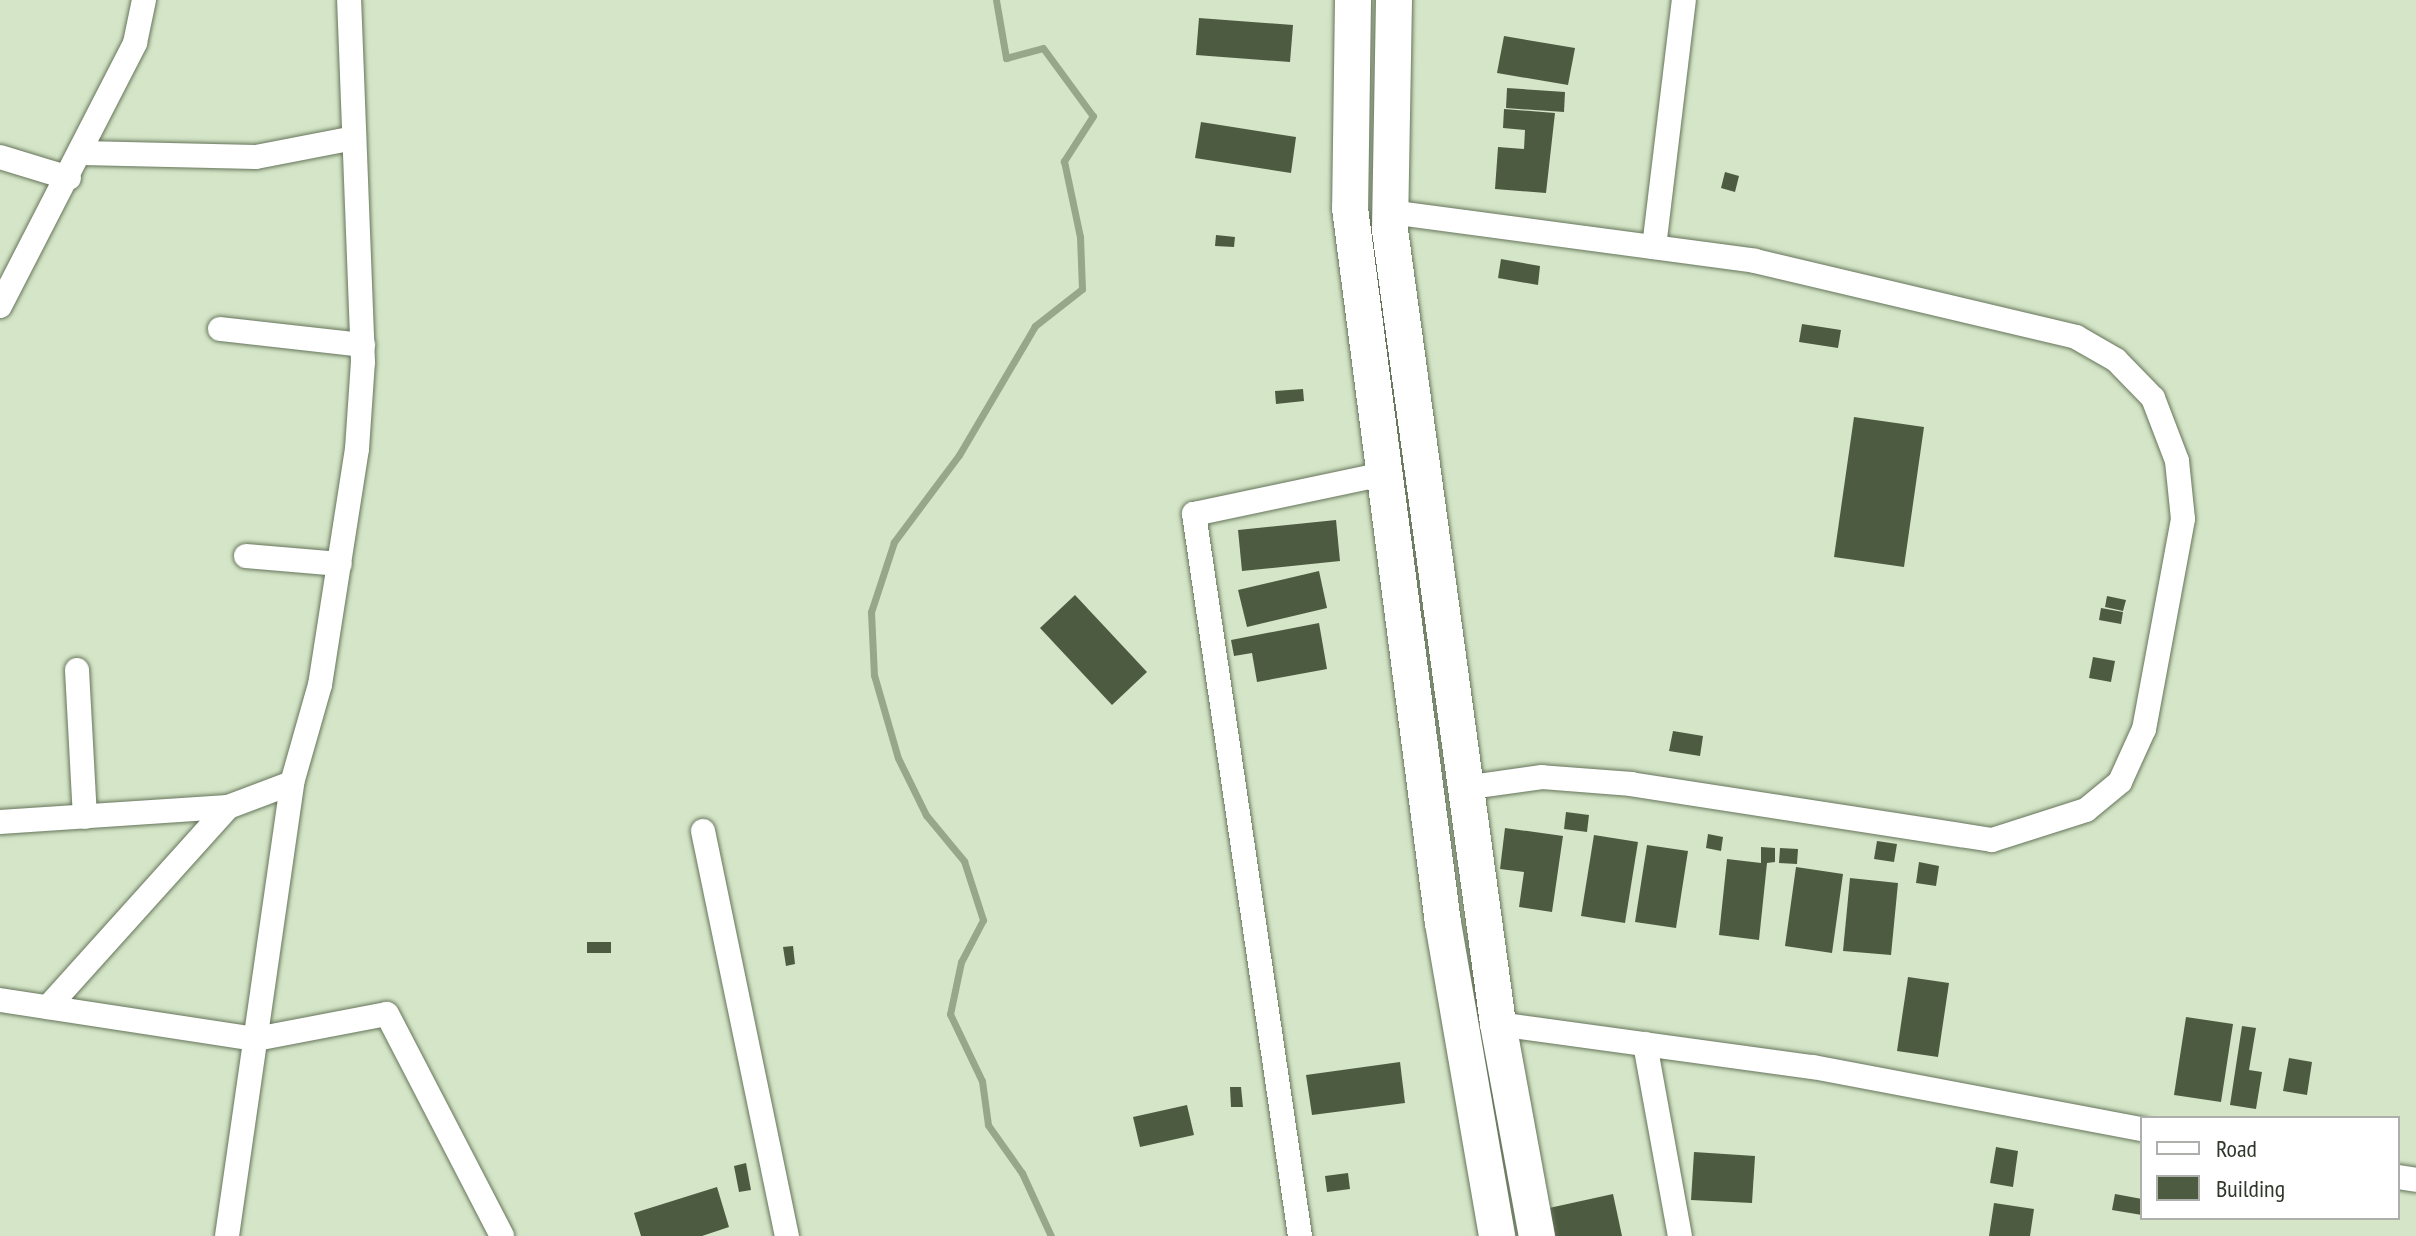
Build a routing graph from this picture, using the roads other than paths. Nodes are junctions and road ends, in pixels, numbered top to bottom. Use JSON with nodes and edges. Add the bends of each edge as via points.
{"nodes":[{"id":1,"x":144,"y":0,"type":"edge"},
{"id":2,"x":349,"y":0,"type":"edge"},
{"id":3,"x":1353,"y":0,"type":"edge"},
{"id":4,"x":1394,"y":0,"type":"edge"},
{"id":5,"x":1684,"y":0,"type":"edge"},
{"id":6,"x":354,"y":138,"type":"junction"},
{"id":7,"x":82,"y":153,"type":"junction"},
{"id":8,"x":0,"y":157,"type":"edge"},
{"id":9,"x":69,"y":178,"type":"junction"},
{"id":10,"x":1390,"y":212,"type":"junction"},
{"id":11,"x":1654,"y":247,"type":"junction"},
{"id":12,"x":0,"y":306,"type":"edge"},
{"id":13,"x":220,"y":329,"type":"dead end"},
{"id":14,"x":363,"y":345,"type":"junction"},
{"id":15,"x":1384,"y":474,"type":"junction"},
{"id":16,"x":246,"y":556,"type":"dead end"},
{"id":17,"x":340,"y":564,"type":"junction"},
{"id":18,"x":77,"y":670,"type":"dead end"},
{"id":19,"x":292,"y":783,"type":"junction"},
{"id":20,"x":1465,"y":788,"type":"junction"},
{"id":21,"x":228,"y":807,"type":"junction"},
{"id":22,"x":85,"y":817,"type":"junction"},
{"id":23,"x":0,"y":822,"type":"edge"},
{"id":24,"x":703,"y":831,"type":"dead end"},
{"id":25,"x":0,"y":1000,"type":"edge"},
{"id":26,"x":48,"y":1007,"type":"junction"},
{"id":27,"x":1498,"y":1024,"type":"junction"},
{"id":28,"x":256,"y":1039,"type":"junction"},
{"id":29,"x":1645,"y":1044,"type":"junction"},
{"id":30,"x":2140,"y":1129,"type":"edge"},
{"id":31,"x":227,"y":1236,"type":"edge"},
{"id":32,"x":502,"y":1236,"type":"edge"},
{"id":33,"x":787,"y":1236,"type":"edge"},
{"id":34,"x":1300,"y":1236,"type":"edge"},
{"id":35,"x":1497,"y":1236,"type":"edge"},
{"id":36,"x":1537,"y":1236,"type":"edge"},
{"id":37,"x":1680,"y":1236,"type":"edge"}],
"edges":[{"from":1,"to":7,"type":"street","via":[[135,43]]},
{"from":2,"to":6,"type":"street"},
{"from":3,"to":15,"type":"street","via":[[1350,208]]},
{"from":4,"to":10,"type":"street"},
{"from":5,"to":11,"type":"street"},
{"from":6,"to":7,"type":"street","via":[[256,157]]},
{"from":6,"to":14,"type":"street"},
{"from":7,"to":9,"type":"street"},
{"from":8,"to":9,"type":"street"},
{"from":9,"to":12,"type":"street"},
{"from":10,"to":11,"type":"street"},
{"from":10,"to":20,"type":"street"},
{"from":11,"to":20,"type":"street","via":[[1801,271],[2076,337],[2116,360],[2153,398],[2177,461],[2183,519],[2144,729],[2120,782],[2086,810],[1992,840],[1632,784],[1542,777]]},
{"from":13,"to":14,"type":"street"},
{"from":14,"to":17,"type":"street","via":[[357,449]]},
{"from":15,"to":34,"type":"street","via":[[1194,514]]},
{"from":15,"to":35,"type":"street","via":[[1443,923]]},
{"from":16,"to":17,"type":"street"},
{"from":17,"to":19,"type":"street","via":[[320,685]]},
{"from":18,"to":22,"type":"street"},
{"from":19,"to":21,"type":"street"},
{"from":19,"to":28,"type":"street"},
{"from":20,"to":27,"type":"street"},
{"from":21,"to":22,"type":"street"},
{"from":21,"to":26,"type":"street"},
{"from":22,"to":23,"type":"street"},
{"from":24,"to":33,"type":"street"},
{"from":25,"to":26,"type":"street"},
{"from":26,"to":28,"type":"street"},
{"from":27,"to":29,"type":"street"},
{"from":27,"to":36,"type":"street"},
{"from":28,"to":31,"type":"street"},
{"from":28,"to":32,"type":"street","via":[[387,1014]]},
{"from":29,"to":30,"type":"street","via":[[1813,1067]]},
{"from":29,"to":37,"type":"street"}]}
